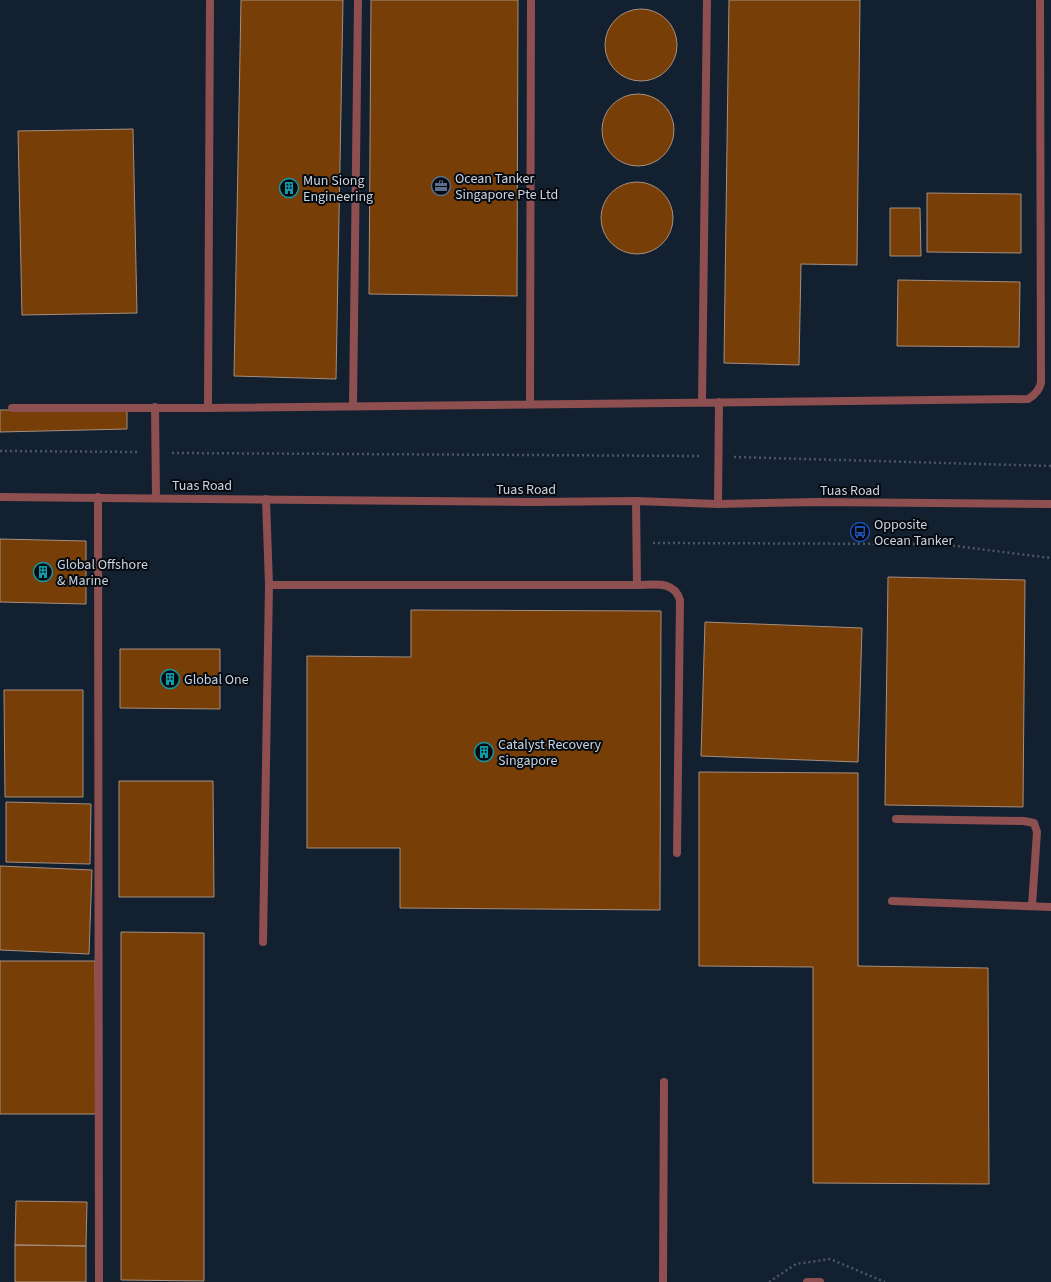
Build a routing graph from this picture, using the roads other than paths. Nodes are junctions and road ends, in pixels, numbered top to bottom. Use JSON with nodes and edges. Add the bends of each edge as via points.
{"nodes":[{"id":1,"x":210,"y":0,"type":"edge"},
{"id":2,"x":358,"y":0,"type":"edge"},
{"id":3,"x":531,"y":0,"type":"edge"},
{"id":4,"x":707,"y":0,"type":"edge"},
{"id":5,"x":1040,"y":0,"type":"edge"},
{"id":6,"x":702,"y":402,"type":"junction"},
{"id":7,"x":719,"y":402,"type":"junction"},
{"id":8,"x":530,"y":404,"type":"junction"},
{"id":9,"x":353,"y":406,"type":"junction"},
{"id":10,"x":155,"y":407,"type":"junction"},
{"id":11,"x":12,"y":408,"type":"dead end"},
{"id":12,"x":208,"y":408,"type":"junction"},
{"id":13,"x":0,"y":497,"type":"edge"},
{"id":14,"x":98,"y":497,"type":"junction"},
{"id":15,"x":156,"y":498,"type":"junction"},
{"id":16,"x":266,"y":499,"type":"junction"},
{"id":17,"x":636,"y":501,"type":"junction"},
{"id":18,"x":718,"y":504,"type":"junction"},
{"id":19,"x":1051,"y":504,"type":"edge"},
{"id":20,"x":269,"y":585,"type":"junction"},
{"id":21,"x":637,"y":585,"type":"junction"},
{"id":22,"x":896,"y":819,"type":"dead end"},
{"id":23,"x":677,"y":852,"type":"dead end"},
{"id":24,"x":892,"y":901,"type":"dead end"},
{"id":25,"x":1032,"y":906,"type":"junction"},
{"id":26,"x":1051,"y":907,"type":"edge"},
{"id":27,"x":263,"y":942,"type":"dead end"},
{"id":28,"x":664,"y":1082,"type":"dead end"},
{"id":29,"x":99,"y":1282,"type":"edge"},
{"id":30,"x":663,"y":1282,"type":"edge"},
{"id":31,"x":807,"y":1282,"type":"edge"},
{"id":32,"x":820,"y":1282,"type":"edge"}],
"edges":[{"from":1,"to":12,"type":"street"},
{"from":2,"to":9,"type":"street"},
{"from":3,"to":8,"type":"street"},
{"from":4,"to":6,"type":"street"},
{"from":5,"to":7,"type":"street","via":[[1039,390],[1028,398]]},
{"from":6,"to":7,"type":"street"},
{"from":6,"to":8,"type":"street"},
{"from":7,"to":18,"type":"street"},
{"from":8,"to":9,"type":"street"},
{"from":9,"to":12,"type":"street"},
{"from":10,"to":11,"type":"street"},
{"from":10,"to":12,"type":"street"},
{"from":10,"to":15,"type":"street"},
{"from":13,"to":14,"type":"street","name":"Tuas Road"},
{"from":14,"to":15,"type":"street","name":"Tuas Road"},
{"from":14,"to":29,"type":"street"},
{"from":15,"to":16,"type":"street","name":"Tuas Road"},
{"from":16,"to":17,"type":"street","name":"Tuas Road"},
{"from":16,"to":20,"type":"street"},
{"from":17,"to":18,"type":"street","name":"Tuas Road"},
{"from":17,"to":21,"type":"street"},
{"from":18,"to":19,"type":"street","name":"Tuas Road"},
{"from":20,"to":21,"type":"street"},
{"from":20,"to":27,"type":"street"},
{"from":21,"to":23,"type":"street","via":[[666,585],[678,594],[680,600]]},
{"from":22,"to":25,"type":"street","via":[[1034,823],[1037,832]]},
{"from":24,"to":25,"type":"street"},
{"from":25,"to":26,"type":"street"},
{"from":28,"to":30,"type":"street"},
{"from":31,"to":32,"type":"street"}]}
